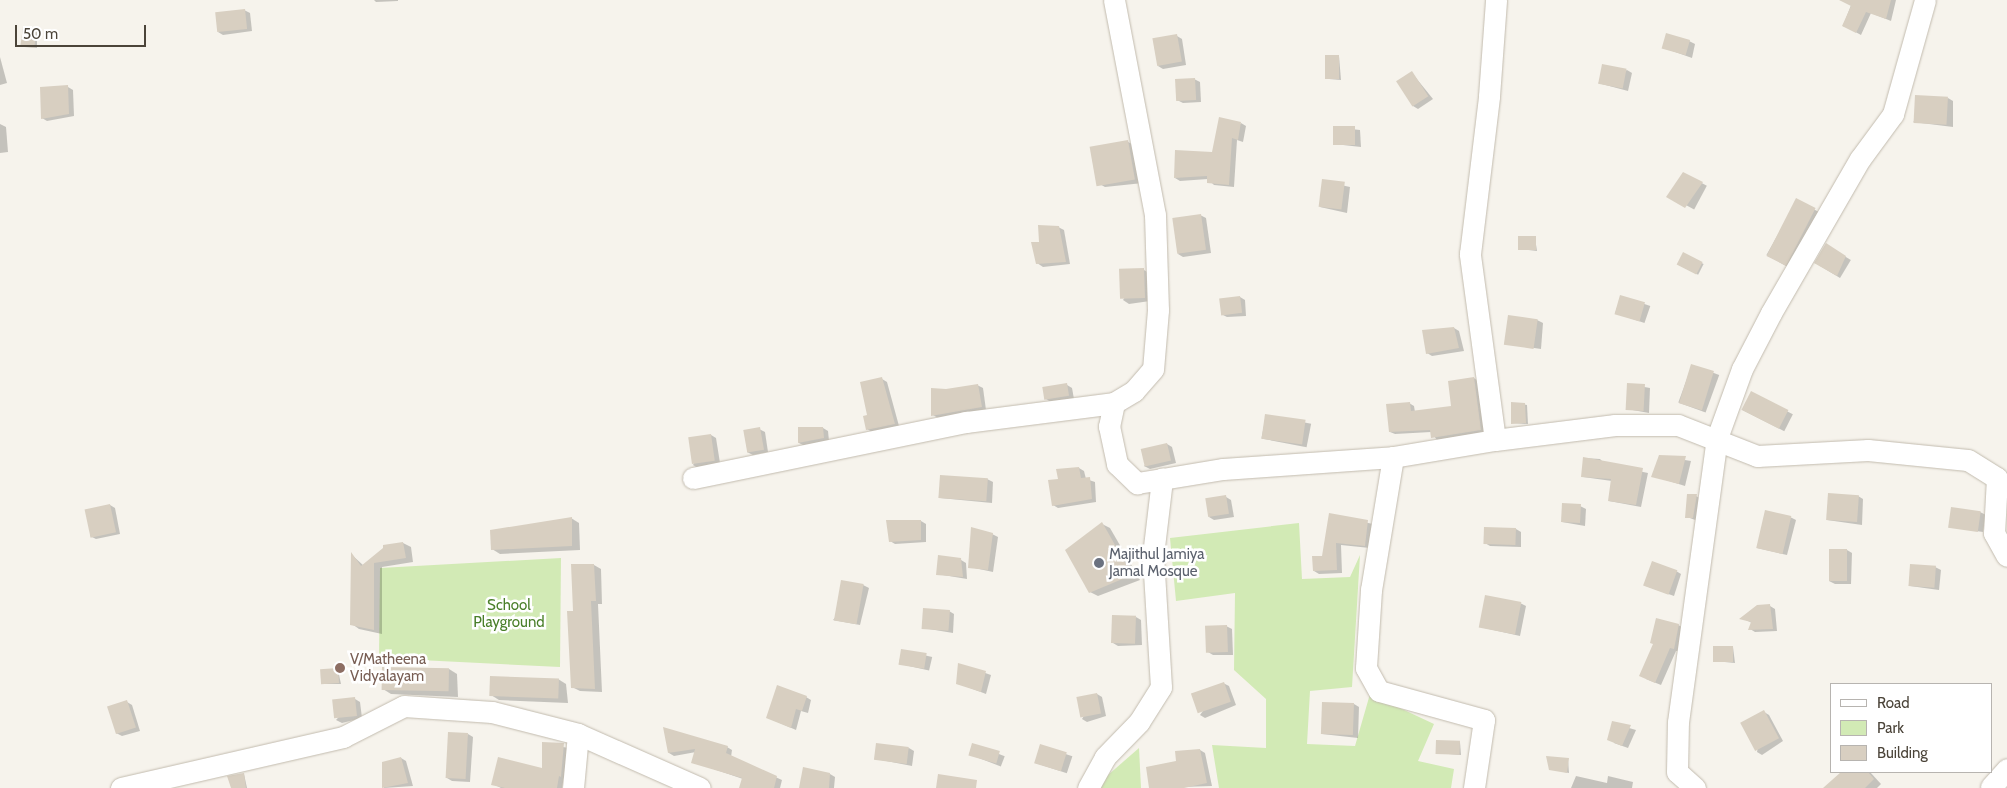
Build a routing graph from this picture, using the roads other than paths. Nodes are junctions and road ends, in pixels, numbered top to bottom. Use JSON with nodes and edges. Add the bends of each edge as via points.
{"nodes":[{"id":1,"x":1114,"y":0,"type":"edge"},
{"id":2,"x":1496,"y":0,"type":"edge"},
{"id":3,"x":1925,"y":0,"type":"edge"},
{"id":4,"x":1114,"y":403,"type":"junction"},
{"id":5,"x":1717,"y":438,"type":"junction"},
{"id":6,"x":1495,"y":440,"type":"junction"},
{"id":7,"x":1393,"y":457,"type":"junction"},
{"id":8,"x":693,"y":478,"type":"dead end"},
{"id":9,"x":1162,"y":479,"type":"junction"},
{"id":10,"x":2007,"y":556,"type":"edge"},
{"id":11,"x":578,"y":734,"type":"junction"},
{"id":12,"x":2007,"y":770,"type":"edge"},
{"id":13,"x":1991,"y":787,"type":"dead end"},
{"id":14,"x":121,"y":788,"type":"edge"},
{"id":15,"x":573,"y":788,"type":"edge"},
{"id":16,"x":700,"y":788,"type":"edge"},
{"id":17,"x":1088,"y":788,"type":"edge"},
{"id":18,"x":1474,"y":788,"type":"edge"},
{"id":19,"x":1695,"y":788,"type":"edge"}],
"edges":[{"from":1,"to":4,"type":"street","via":[[1155,215],[1158,310],[1154,369],[1134,391]]},
{"from":2,"to":6,"type":"street","via":[[1489,96],[1470,254]]},
{"from":3,"to":5,"type":"street","via":[[1893,114],[1860,159],[1771,313],[1742,369]]},
{"from":4,"to":8,"type":"street","via":[[966,422]]},
{"from":4,"to":9,"type":"street","via":[[1109,426],[1117,464],[1137,483]]},
{"from":5,"to":6,"type":"street","via":[[1669,425],[1615,425]]},
{"from":5,"to":10,"type":"street","via":[[1757,456],[1868,450],[1968,460],[1997,478],[1994,533]]},
{"from":5,"to":19,"type":"street","via":[[1678,722],[1677,772]]},
{"from":6,"to":7,"type":"street"},
{"from":7,"to":9,"type":"street","via":[[1222,469]]},
{"from":7,"to":18,"type":"street","via":[[1371,590],[1366,668],[1379,691],[1484,720]]},
{"from":9,"to":17,"type":"street","via":[[1153,554],[1161,686],[1139,722],[1105,758]]},
{"from":11,"to":14,"type":"street","via":[[492,712],[404,706],[343,736]]},
{"from":11,"to":15,"type":"street"},
{"from":11,"to":16,"type":"street"},
{"from":12,"to":13,"type":"street"}]}
